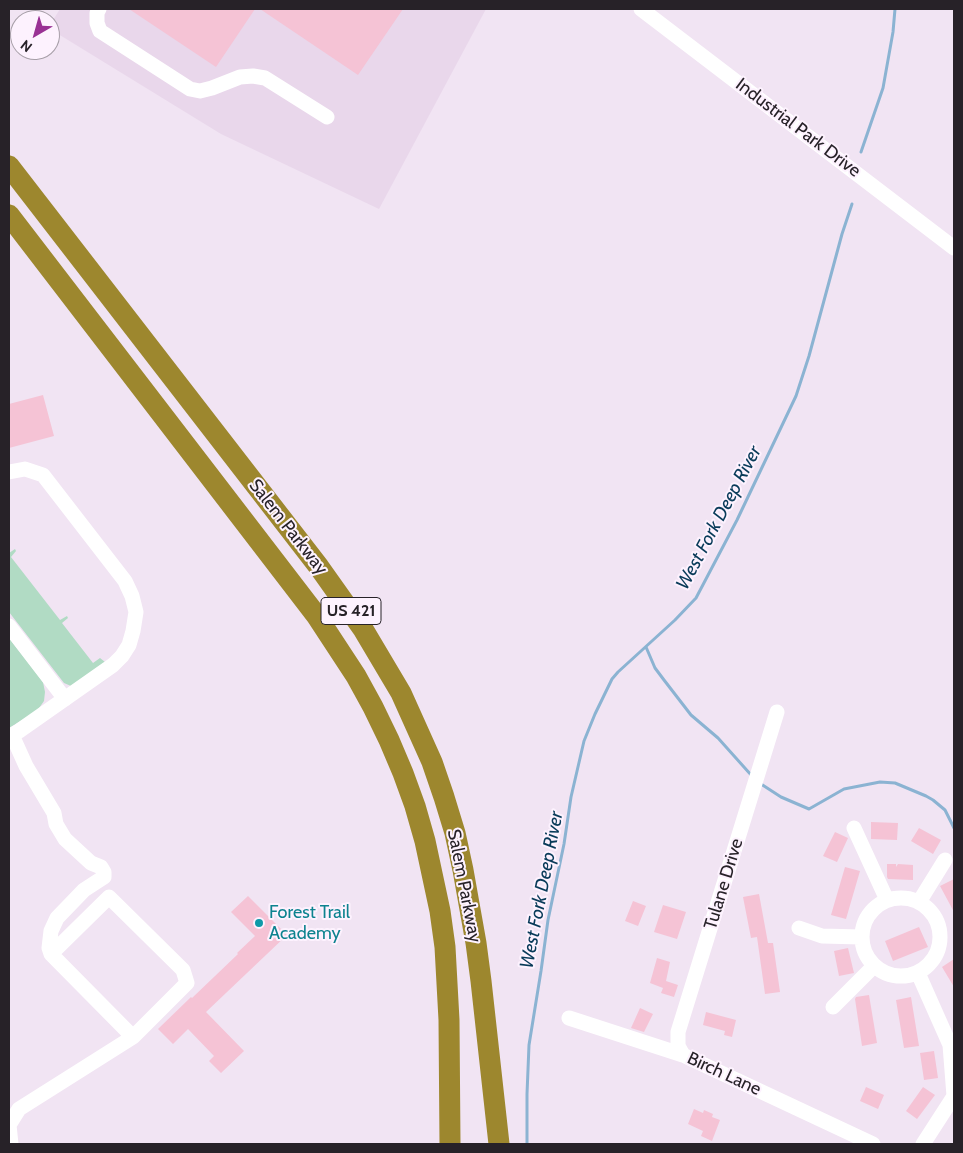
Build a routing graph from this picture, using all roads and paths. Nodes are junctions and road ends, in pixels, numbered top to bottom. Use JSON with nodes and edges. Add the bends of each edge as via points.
{"nodes":[{"id":1,"x":99,"y":9,"type":"edge"},
{"id":2,"x":641,"y":9,"type":"edge"},
{"id":3,"x":327,"y":117,"type":"dead end"},
{"id":4,"x":9,"y":166,"type":"edge"},
{"id":5,"x":9,"y":215,"type":"edge"},
{"id":6,"x":9,"y":223,"type":"edge"},
{"id":7,"x":34,"y":248,"type":"junction"},
{"id":8,"x":954,"y":248,"type":"edge"},
{"id":9,"x":9,"y":472,"type":"edge"},
{"id":10,"x":9,"y":626,"type":"edge"},
{"id":11,"x":65,"y":699,"type":"junction"},
{"id":12,"x":777,"y":712,"type":"dead end"},
{"id":13,"x":10,"y":736,"type":"edge"},
{"id":14,"x":854,"y":828,"type":"dead end"},
{"id":15,"x":944,"y":860,"type":"dead end"},
{"id":16,"x":887,"y":900,"type":"junction"},
{"id":17,"x":919,"y":902,"type":"junction"},
{"id":18,"x":799,"y":928,"type":"dead end"},
{"id":19,"x":861,"y":938,"type":"junction"},
{"id":20,"x":947,"y":944,"type":"edge"},
{"id":21,"x":51,"y":954,"type":"junction"},
{"id":22,"x":874,"y":966,"type":"junction"},
{"id":23,"x":918,"y":972,"type":"junction"},
{"id":24,"x":832,"y":1007,"type":"dead end"},
{"id":25,"x":569,"y":1018,"type":"dead end"},
{"id":26,"x":133,"y":1037,"type":"junction"},
{"id":27,"x":683,"y":1055,"type":"junction"},
{"id":28,"x":12,"y":1144,"type":"edge"},
{"id":29,"x":450,"y":1144,"type":"edge"},
{"id":30,"x":499,"y":1144,"type":"edge"},
{"id":31,"x":873,"y":1144,"type":"edge"},
{"id":32,"x":923,"y":1144,"type":"edge"}],
"edges":[{"from":1,"to":3,"type":"street","via":[[97,23],[100,31],[190,89],[200,91],[240,77],[265,78]]},
{"from":2,"to":8,"type":"street","name":"Industrial Park Drive"},
{"from":4,"to":30,"type":"highway","name":"Salem Parkway","number":"US 421","via":[[319,567],[363,629],[401,693],[438,779],[464,870],[479,962]]},
{"from":5,"to":7,"type":"highway","name":"Salem Parkway","number":"US 421"},
{"from":6,"to":7,"type":"highway"},
{"from":7,"to":29,"type":"highway","name":"Salem Parkway","number":"US 421","via":[[316,615],[356,676],[389,740],[415,806],[440,911],[448,1011]]},
{"from":9,"to":11,"type":"street","via":[[25,469],[42,475],[125,581],[136,612],[129,645],[122,656]]},
{"from":10,"to":11,"type":"street"},
{"from":11,"to":13,"type":"street"},
{"from":12,"to":27,"type":"street","name":"Tulane Drive","via":[[678,1032],[678,1046]]},
{"from":13,"to":21,"type":"street","via":[[54,813],[65,839],[104,872],[104,877],[84,890],[57,918],[51,931]]},
{"from":14,"to":16,"type":"street"},
{"from":15,"to":17,"type":"street"},
{"from":16,"to":17,"type":"street","via":[[903,897]]},
{"from":16,"to":19,"type":"street","via":[[868,914]]},
{"from":17,"to":20,"type":"street","via":[[936,919]]},
{"from":18,"to":19,"type":"street","via":[[822,936]]},
{"from":19,"to":22,"type":"street","via":[[865,953]]},
{"from":20,"to":23,"type":"street","via":[[939,949],[929,965]]},
{"from":21,"to":26,"type":"street"},
{"from":21,"to":26,"type":"street","via":[[109,897],[183,970],[187,983]]},
{"from":22,"to":23,"type":"street","via":[[895,976]]},
{"from":22,"to":24,"type":"street"},
{"from":23,"to":32,"type":"street","via":[[950,1045],[954,1096]]},
{"from":25,"to":27,"type":"street","name":"Birch Lane"},
{"from":26,"to":28,"type":"street","via":[[19,1109],[9,1125]]},
{"from":27,"to":31,"type":"street","name":"Birch Lane"}]}
